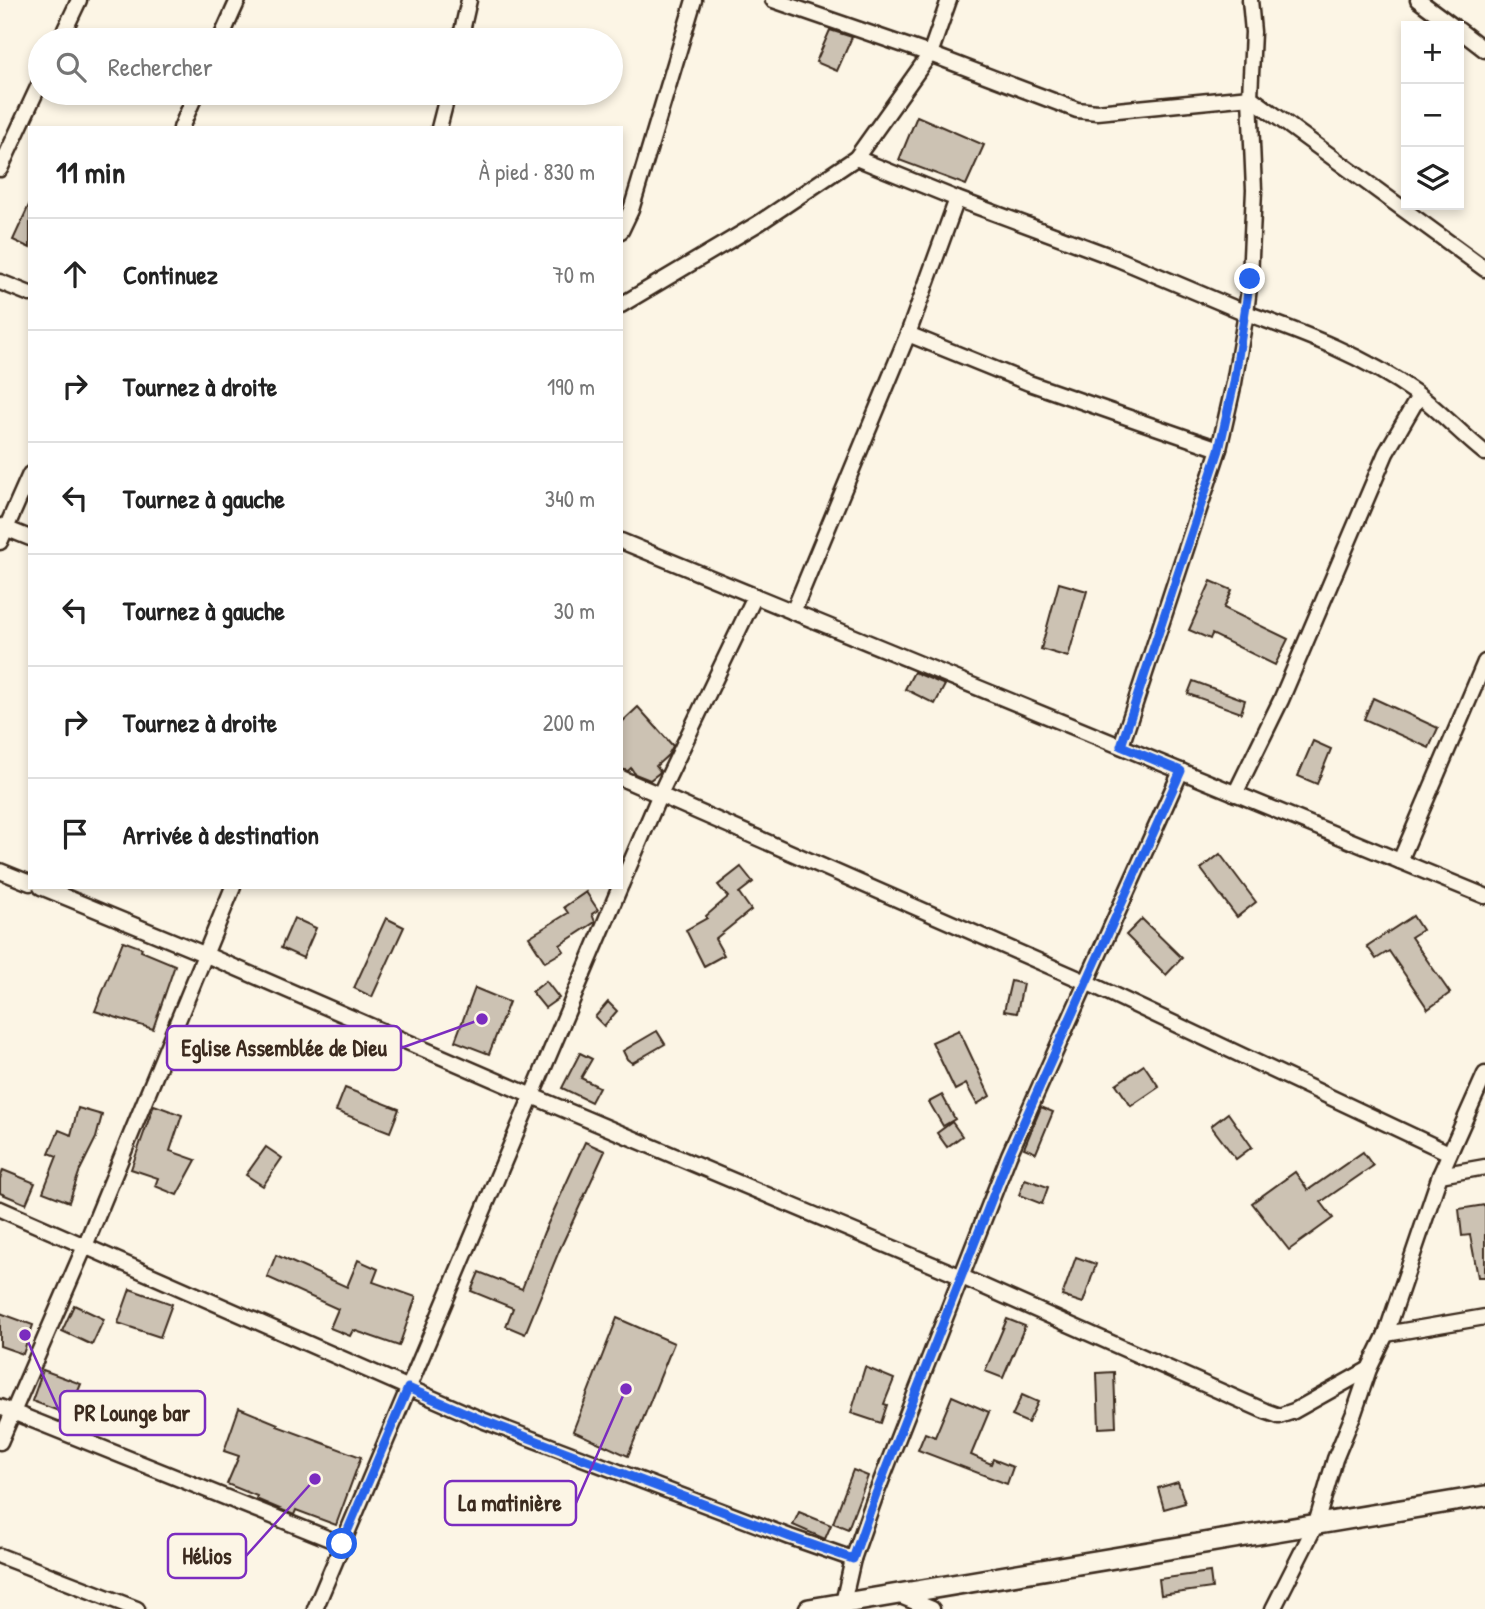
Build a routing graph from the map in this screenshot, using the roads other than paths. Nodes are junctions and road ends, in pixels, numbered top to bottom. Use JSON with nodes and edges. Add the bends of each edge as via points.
{"nodes":[{"id":1,"x":79,"y":0,"type":"edge"},
{"id":2,"x":238,"y":0,"type":"edge"},
{"id":3,"x":469,"y":0,"type":"edge"},
{"id":4,"x":694,"y":0,"type":"edge"},
{"id":5,"x":773,"y":0,"type":"edge"},
{"id":6,"x":949,"y":0,"type":"edge"},
{"id":7,"x":1250,"y":0,"type":"edge"},
{"id":8,"x":1418,"y":0,"type":"edge"},
{"id":9,"x":1446,"y":21,"type":"edge"},
{"id":10,"x":66,"y":28,"type":"edge"},
{"id":11,"x":225,"y":28,"type":"edge"},
{"id":12,"x":463,"y":28,"type":"edge"},
{"id":13,"x":1464,"y":34,"type":"edge"},
{"id":14,"x":1485,"y":50,"type":"edge"},
{"id":15,"x":930,"y":54,"type":"junction"},
{"id":16,"x":1250,"y":97,"type":"junction"},
{"id":17,"x":30,"y":105,"type":"edge"},
{"id":18,"x":191,"y":105,"type":"edge"},
{"id":19,"x":445,"y":105,"type":"edge"},
{"id":20,"x":182,"y":126,"type":"edge"},
{"id":21,"x":440,"y":126,"type":"edge"},
{"id":22,"x":856,"y":158,"type":"junction"},
{"id":23,"x":0,"y":169,"type":"edge"},
{"id":24,"x":957,"y":199,"type":"junction"},
{"id":25,"x":623,"y":227,"type":"edge"},
{"id":26,"x":1485,"y":269,"type":"edge"},
{"id":27,"x":0,"y":282,"type":"edge"},
{"id":28,"x":28,"y":293,"type":"edge"},
{"id":29,"x":623,"y":304,"type":"edge"},
{"id":30,"x":1246,"y":313,"type":"junction"},
{"id":31,"x":908,"y":334,"type":"junction"},
{"id":32,"x":1419,"y":396,"type":"junction"},
{"id":33,"x":1219,"y":450,"type":"junction"},
{"id":34,"x":1485,"y":453,"type":"edge"},
{"id":35,"x":28,"y":478,"type":"edge"},
{"id":36,"x":2,"y":532,"type":"edge"},
{"id":37,"x":28,"y":538,"type":"edge"},
{"id":38,"x":623,"y":542,"type":"edge"},
{"id":39,"x":755,"y":596,"type":"junction"},
{"id":40,"x":793,"y":612,"type":"junction"},
{"id":41,"x":1485,"y":662,"type":"edge"},
{"id":42,"x":1121,"y":746,"type":"junction"},
{"id":43,"x":1181,"y":771,"type":"junction"},
{"id":44,"x":623,"y":779,"type":"edge"},
{"id":45,"x":660,"y":794,"type":"junction"},
{"id":46,"x":1235,"y":794,"type":"junction"},
{"id":47,"x":1400,"y":861,"type":"junction"},
{"id":48,"x":0,"y":871,"type":"edge"},
{"id":49,"x":623,"y":881,"type":"edge"},
{"id":50,"x":28,"y":882,"type":"edge"},
{"id":51,"x":46,"y":889,"type":"edge"},
{"id":52,"x":232,"y":889,"type":"edge"},
{"id":53,"x":620,"y":889,"type":"edge"},
{"id":54,"x":1485,"y":896,"type":"edge"},
{"id":55,"x":204,"y":954,"type":"junction"},
{"id":56,"x":1086,"y":982,"type":"junction"},
{"id":57,"x":1485,"y":1074,"type":"edge"},
{"id":58,"x":532,"y":1096,"type":"junction"},
{"id":59,"x":1449,"y":1153,"type":"junction"},
{"id":60,"x":1485,"y":1167,"type":"edge"},
{"id":61,"x":1440,"y":1175,"type":"junction"},
{"id":62,"x":0,"y":1209,"type":"edge"},
{"id":63,"x":85,"y":1246,"type":"junction"},
{"id":64,"x":962,"y":1277,"type":"junction"},
{"id":65,"x":1485,"y":1317,"type":"edge"},
{"id":66,"x":1386,"y":1334,"type":"junction"},
{"id":67,"x":1369,"y":1369,"type":"junction"},
{"id":68,"x":408,"y":1388,"type":"junction"},
{"id":69,"x":6,"y":1410,"type":"edge"},
{"id":70,"x":0,"y":1441,"type":"edge"},
{"id":71,"x":1485,"y":1496,"type":"edge"},
{"id":72,"x":1316,"y":1524,"type":"junction"},
{"id":73,"x":342,"y":1544,"type":"junction"},
{"id":74,"x":0,"y":1556,"type":"edge"},
{"id":75,"x":853,"y":1559,"type":"junction"},
{"id":76,"x":896,"y":1594,"type":"junction"},
{"id":77,"x":841,"y":1606,"type":"edge"},
{"id":78,"x":137,"y":1609,"type":"edge"},
{"id":79,"x":315,"y":1609,"type":"edge"},
{"id":80,"x":809,"y":1609,"type":"edge"},
{"id":81,"x":932,"y":1609,"type":"edge"},
{"id":82,"x":1273,"y":1609,"type":"edge"}],
"edges":[{"from":1,"to":10,"type":"street"},
{"from":2,"to":11,"type":"street"},
{"from":3,"to":12,"type":"street"},
{"from":4,"to":25,"type":"street"},
{"from":5,"to":15,"type":"street"},
{"from":6,"to":15,"type":"street"},
{"from":7,"to":16,"type":"street"},
{"from":8,"to":9,"type":"street"},
{"from":13,"to":14,"type":"street"},
{"from":15,"to":16,"type":"street","via":[[1077,110]]},
{"from":15,"to":22,"type":"street"},
{"from":16,"to":26,"type":"street"},
{"from":16,"to":30,"type":"street","via":[[1254,190]]},
{"from":17,"to":23,"type":"street"},
{"from":18,"to":20,"type":"street"},
{"from":19,"to":21,"type":"street"},
{"from":22,"to":24,"type":"street"},
{"from":22,"to":29,"type":"street","via":[[759,223]]},
{"from":24,"to":30,"type":"street"},
{"from":24,"to":31,"type":"street"},
{"from":27,"to":28,"type":"street"},
{"from":30,"to":32,"type":"street","via":[[1338,348]]},
{"from":30,"to":33,"type":"street"},
{"from":31,"to":33,"type":"street","via":[[1029,383]]},
{"from":31,"to":40,"type":"street"},
{"from":32,"to":34,"type":"street"},
{"from":32,"to":46,"type":"street","via":[[1386,453],[1281,700]]},
{"from":33,"to":42,"type":"street"},
{"from":35,"to":36,"type":"street"},
{"from":36,"to":37,"type":"street"},
{"from":38,"to":39,"type":"street"},
{"from":39,"to":40,"type":"street"},
{"from":39,"to":45,"type":"street"},
{"from":40,"to":42,"type":"street"},
{"from":41,"to":47,"type":"street"},
{"from":42,"to":43,"type":"street"},
{"from":43,"to":46,"type":"street"},
{"from":43,"to":56,"type":"street"},
{"from":44,"to":45,"type":"street"},
{"from":45,"to":49,"type":"street"},
{"from":45,"to":56,"type":"street"},
{"from":46,"to":47,"type":"street"},
{"from":47,"to":54,"type":"street"},
{"from":48,"to":50,"type":"street"},
{"from":51,"to":55,"type":"street"},
{"from":52,"to":55,"type":"street"},
{"from":53,"to":58,"type":"street"},
{"from":55,"to":58,"type":"street"},
{"from":55,"to":63,"type":"street"},
{"from":56,"to":59,"type":"street"},
{"from":56,"to":64,"type":"street","via":[[1009,1155]]},
{"from":57,"to":59,"type":"street"},
{"from":58,"to":64,"type":"street"},
{"from":58,"to":68,"type":"street"},
{"from":59,"to":61,"type":"street"},
{"from":60,"to":61,"type":"street"},
{"from":61,"to":66,"type":"street"},
{"from":62,"to":63,"type":"street"},
{"from":63,"to":68,"type":"street"},
{"from":63,"to":69,"type":"street"},
{"from":64,"to":67,"type":"street","via":[[1279,1416]]},
{"from":64,"to":75,"type":"street"},
{"from":65,"to":66,"type":"street"},
{"from":66,"to":67,"type":"street"},
{"from":67,"to":72,"type":"street"},
{"from":68,"to":73,"type":"street"},
{"from":68,"to":75,"type":"street"},
{"from":69,"to":70,"type":"street"},
{"from":69,"to":73,"type":"street"},
{"from":71,"to":72,"type":"main road"},
{"from":72,"to":76,"type":"main road"},
{"from":72,"to":82,"type":"street"},
{"from":73,"to":79,"type":"street"},
{"from":74,"to":78,"type":"street"},
{"from":75,"to":77,"type":"street"},
{"from":76,"to":77,"type":"main road"},
{"from":76,"to":81,"type":"street"},
{"from":77,"to":80,"type":"main road"}]}
